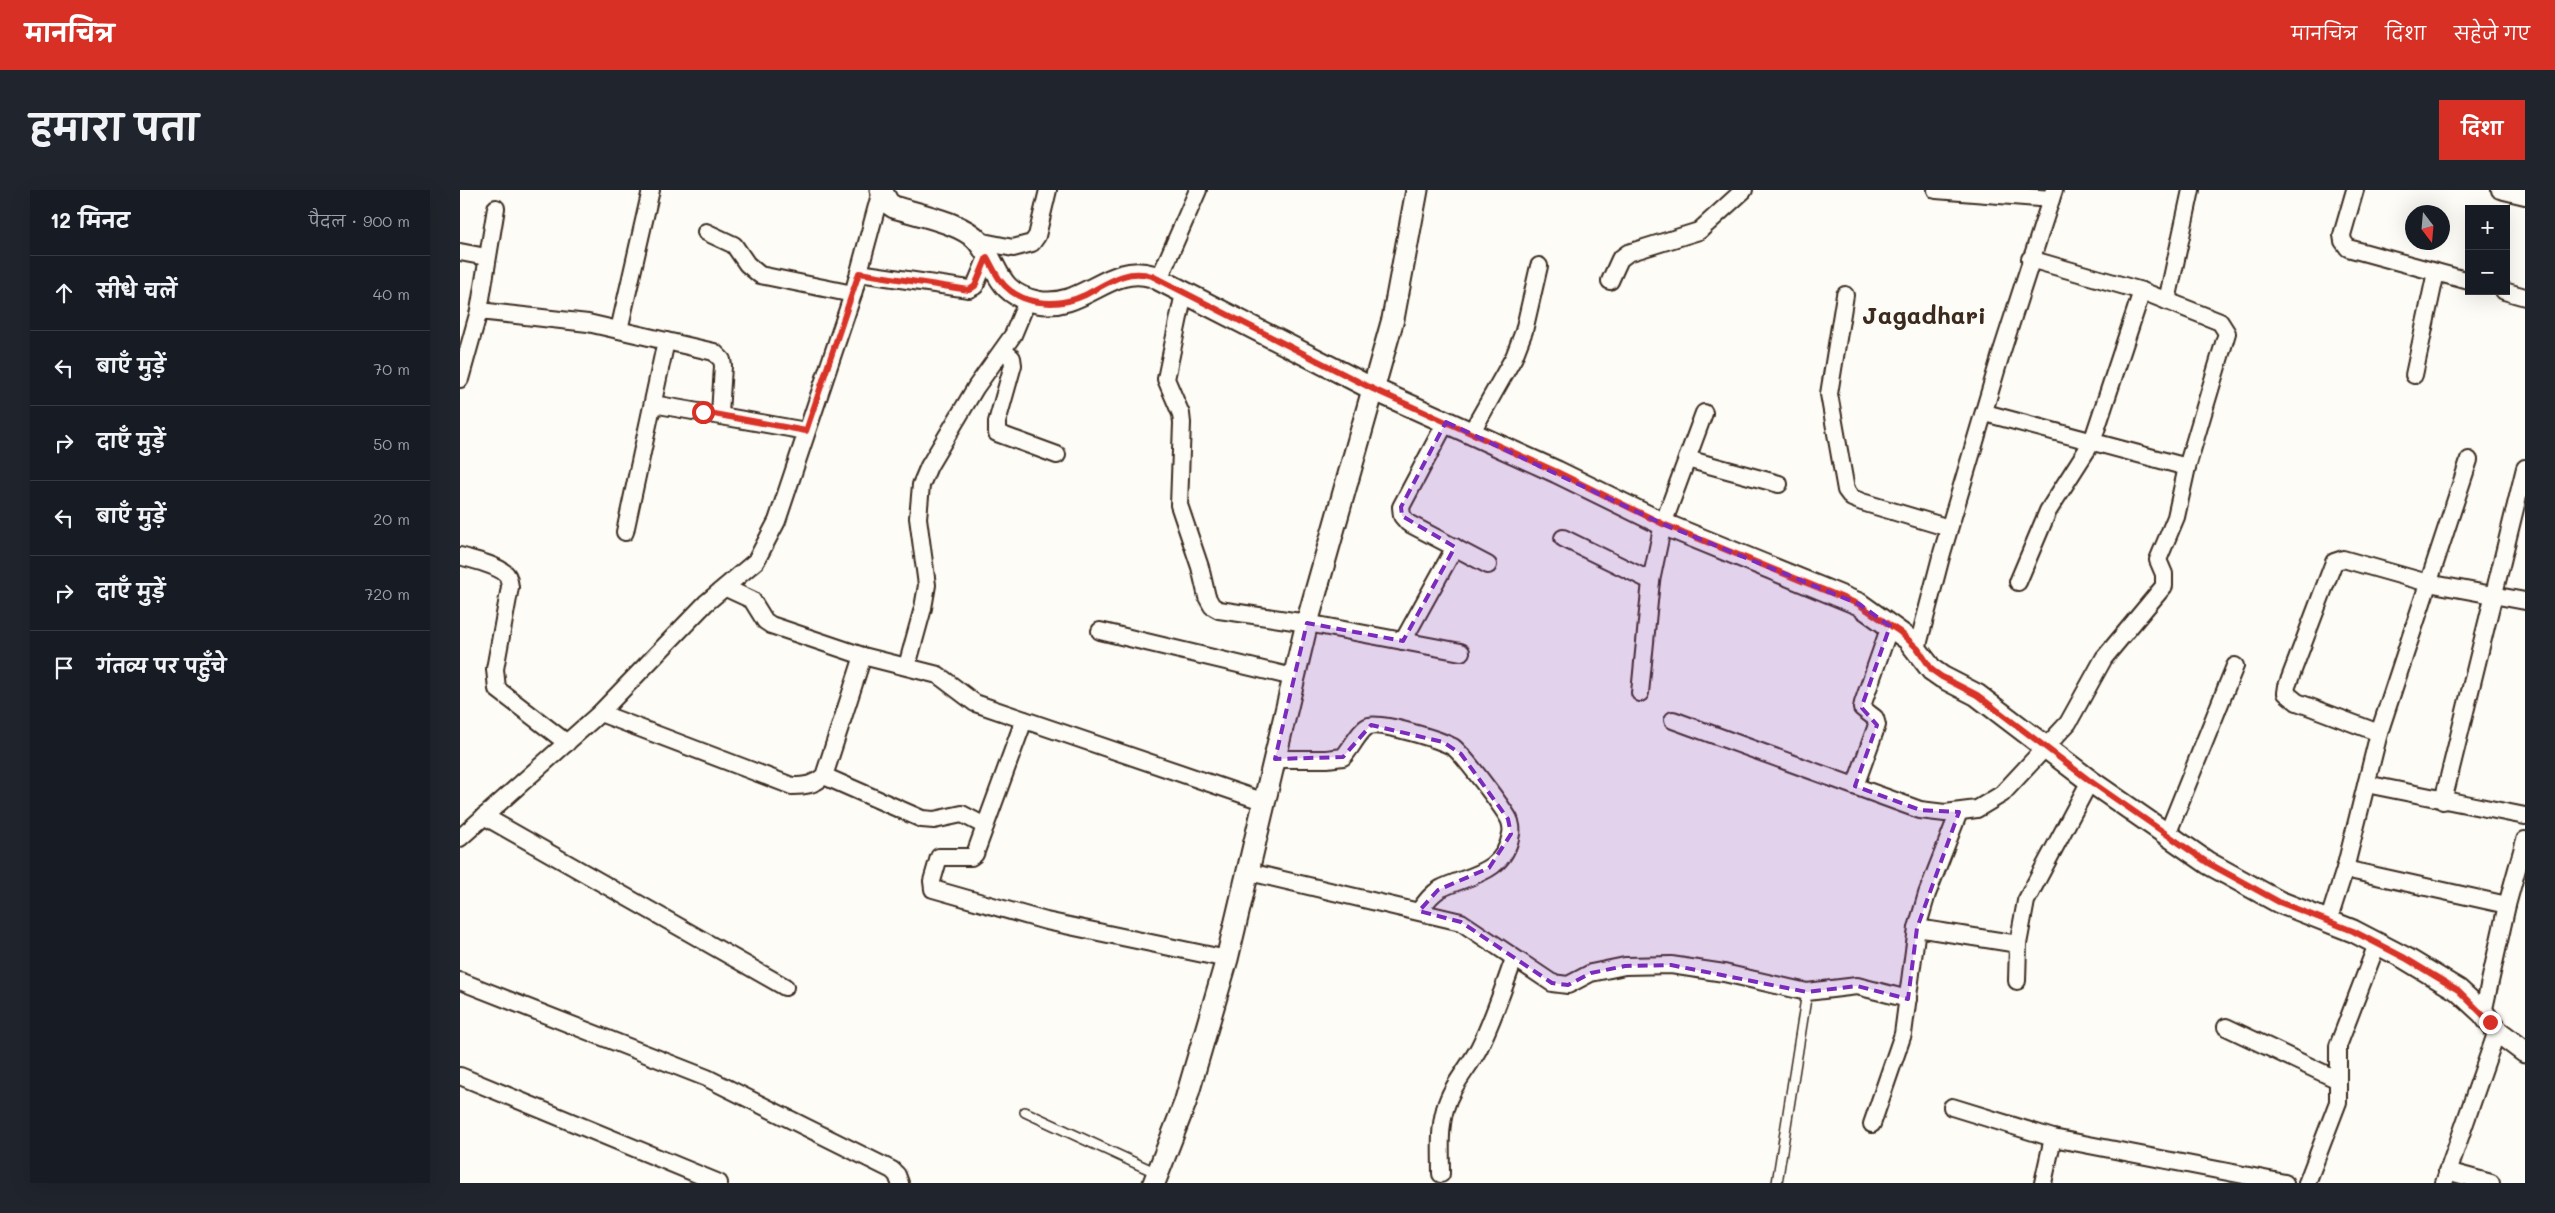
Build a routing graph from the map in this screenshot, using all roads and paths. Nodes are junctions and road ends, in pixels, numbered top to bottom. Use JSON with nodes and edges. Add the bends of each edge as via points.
{"nodes":[{"id":1,"x":651,"y":190,"type":"edge"},
{"id":2,"x":881,"y":190,"type":"edge"},
{"id":3,"x":1048,"y":190,"type":"edge"},
{"id":4,"x":1198,"y":190,"type":"edge"},
{"id":5,"x":1417,"y":190,"type":"edge"},
{"id":6,"x":1744,"y":190,"type":"edge"},
{"id":7,"x":1936,"y":190,"type":"edge"},
{"id":8,"x":2191,"y":190,"type":"edge"},
{"id":9,"x":2355,"y":190,"type":"edge"},
{"id":10,"x":2500,"y":190,"type":"edge"},
{"id":11,"x":2053,"y":194,"type":"edge"},
{"id":12,"x":2525,"y":196,"type":"edge"},
{"id":13,"x":496,"y":208,"type":"dead end"},
{"id":14,"x":706,"y":232,"type":"dead end"},
{"id":15,"x":983,"y":249,"type":"junction"},
{"id":16,"x":460,"y":252,"type":"edge"},
{"id":17,"x":486,"y":257,"type":"junction"},
{"id":18,"x":2030,"y":259,"type":"junction"},
{"id":19,"x":1539,"y":266,"type":"dead end"},
{"id":20,"x":2436,"y":272,"type":"junction"},
{"id":21,"x":859,"y":273,"type":"junction"},
{"id":22,"x":1159,"y":279,"type":"junction"},
{"id":23,"x":2465,"y":280,"type":"edge"},
{"id":24,"x":1610,"y":281,"type":"dead end"},
{"id":25,"x":2142,"y":291,"type":"junction"},
{"id":26,"x":1184,"y":293,"type":"junction"},
{"id":27,"x":2510,"y":293,"type":"edge"},
{"id":28,"x":853,"y":294,"type":"junction"},
{"id":29,"x":1846,"y":295,"type":"dead end"},
{"id":30,"x":2525,"y":297,"type":"edge"},
{"id":31,"x":1028,"y":299,"type":"junction"},
{"id":32,"x":2167,"y":301,"type":"junction"},
{"id":33,"x":479,"y":311,"type":"junction"},
{"id":34,"x":619,"y":330,"type":"junction"},
{"id":35,"x":666,"y":342,"type":"junction"},
{"id":36,"x":1003,"y":350,"type":"junction"},
{"id":37,"x":2414,"y":375,"type":"dead end"},
{"id":38,"x":460,"y":379,"type":"edge"},
{"id":39,"x":1373,"y":389,"type":"junction"},
{"id":40,"x":653,"y":404,"type":"junction"},
{"id":41,"x":1704,"y":413,"type":"dead end"},
{"id":42,"x":1985,"y":413,"type":"junction"},
{"id":43,"x":720,"y":414,"type":"junction"},
{"id":44,"x":1446,"y":422,"type":"junction"},
{"id":45,"x":806,"y":431,"type":"junction"},
{"id":46,"x":1471,"y":433,"type":"junction"},
{"id":47,"x":2092,"y":442,"type":"junction"},
{"id":48,"x":1057,"y":455,"type":"dead end"},
{"id":49,"x":1686,"y":458,"type":"junction"},
{"id":50,"x":2469,"y":460,"type":"dead end"},
{"id":51,"x":2187,"y":467,"type":"junction"},
{"id":52,"x":2525,"y":468,"type":"edge"},
{"id":53,"x":1779,"y":484,"type":"dead end"},
{"id":54,"x":1663,"y":524,"type":"junction"},
{"id":55,"x":1949,"y":528,"type":"junction"},
{"id":56,"x":625,"y":532,"type":"dead end"},
{"id":57,"x":1563,"y":538,"type":"dead end"},
{"id":58,"x":1455,"y":547,"type":"junction"},
{"id":59,"x":460,"y":556,"type":"edge"},
{"id":60,"x":1488,"y":565,"type":"dead end"},
{"id":61,"x":1652,"y":581,"type":"junction"},
{"id":62,"x":2018,"y":582,"type":"dead end"},
{"id":63,"x":2428,"y":583,"type":"junction"},
{"id":64,"x":726,"y":588,"type":"junction"},
{"id":65,"x":2495,"y":595,"type":"junction"},
{"id":66,"x":2525,"y":602,"type":"edge"},
{"id":67,"x":1307,"y":623,"type":"junction"},
{"id":68,"x":1890,"y":626,"type":"junction"},
{"id":69,"x":1100,"y":631,"type":"dead end"},
{"id":70,"x":1403,"y":641,"type":"junction"},
{"id":71,"x":1918,"y":649,"type":"junction"},
{"id":72,"x":1461,"y":652,"type":"dead end"},
{"id":73,"x":863,"y":656,"type":"junction"},
{"id":74,"x":907,"y":666,"type":"junction"},
{"id":75,"x":2235,"y":666,"type":"dead end"},
{"id":76,"x":1293,"y":677,"type":"junction"},
{"id":77,"x":1640,"y":693,"type":"dead end"},
{"id":78,"x":600,"y":713,"type":"junction"},
{"id":79,"x":1024,"y":720,"type":"junction"},
{"id":80,"x":1673,"y":720,"type":"dead end"},
{"id":81,"x":2378,"y":733,"type":"junction"},
{"id":82,"x":567,"y":743,"type":"junction"},
{"id":83,"x":2046,"y":748,"type":"junction"},
{"id":84,"x":1275,"y":758,"type":"junction"},
{"id":85,"x":824,"y":776,"type":"junction"},
{"id":86,"x":2090,"y":781,"type":"junction"},
{"id":87,"x":2366,"y":784,"type":"junction"},
{"id":88,"x":1856,"y":786,"type":"junction"},
{"id":89,"x":2442,"y":801,"type":"junction"},
{"id":90,"x":1265,"y":802,"type":"junction"},
{"id":91,"x":1959,"y":812,"type":"junction"},
{"id":92,"x":484,"y":816,"type":"junction"},
{"id":93,"x":2525,"y":816,"type":"edge"},
{"id":94,"x":985,"y":826,"type":"junction"},
{"id":95,"x":2167,"y":835,"type":"junction"},
{"id":96,"x":460,"y":838,"type":"edge"},
{"id":97,"x":2525,"y":840,"type":"edge"},
{"id":98,"x":2346,"y":869,"type":"junction"},
{"id":99,"x":1249,"y":872,"type":"junction"},
{"id":100,"x":2507,"y":905,"type":"junction"},
{"id":101,"x":1419,"y":911,"type":"junction"},
{"id":102,"x":2328,"y":922,"type":"junction"},
{"id":103,"x":1918,"y":928,"type":"junction"},
{"id":104,"x":2018,"y":944,"type":"junction"},
{"id":105,"x":2377,"y":944,"type":"junction"},
{"id":106,"x":1227,"y":959,"type":"junction"},
{"id":107,"x":1514,"y":959,"type":"junction"},
{"id":108,"x":460,"y":981,"type":"edge"},
{"id":109,"x":2017,"y":981,"type":"dead end"},
{"id":110,"x":785,"y":987,"type":"dead end"},
{"id":111,"x":1807,"y":992,"type":"junction"},
{"id":112,"x":1908,"y":999,"type":"junction"},
{"id":113,"x":2483,"y":1013,"type":"junction"},
{"id":114,"x":2226,"y":1027,"type":"dead end"},
{"id":115,"x":2497,"y":1031,"type":"junction"},
{"id":116,"x":2525,"y":1052,"type":"edge"},
{"id":117,"x":460,"y":1076,"type":"edge"},
{"id":118,"x":2338,"y":1080,"type":"junction"},
{"id":119,"x":1952,"y":1107,"type":"dead end"},
{"id":120,"x":1025,"y":1112,"type":"dead end"},
{"id":121,"x":1872,"y":1124,"type":"dead end"},
{"id":122,"x":2052,"y":1138,"type":"junction"},
{"id":123,"x":1441,"y":1174,"type":"dead end"},
{"id":124,"x":2446,"y":1177,"type":"edge"},
{"id":125,"x":1155,"y":1178,"type":"edge"},
{"id":126,"x":719,"y":1183,"type":"edge"},
{"id":127,"x":900,"y":1183,"type":"edge"},
{"id":128,"x":1777,"y":1183,"type":"edge"},
{"id":129,"x":2043,"y":1183,"type":"edge"},
{"id":130,"x":2285,"y":1183,"type":"edge"},
{"id":131,"x":2307,"y":1183,"type":"edge"},
{"id":132,"x":2491,"y":1183,"type":"edge"}],
"edges":[{"from":1,"to":34,"type":"street"},
{"from":2,"to":15,"type":"street","via":[[894,207],[955,227]]},
{"from":2,"to":21,"type":"street"},
{"from":3,"to":15,"type":"street","via":[[1032,243],[1013,248]]},
{"from":4,"to":22,"type":"street"},
{"from":5,"to":39,"type":"street","via":[[1393,319]]},
{"from":6,"to":24,"type":"street","via":[[1698,231],[1628,253],[1620,259]]},
{"from":7,"to":11,"type":"street"},
{"from":8,"to":32,"type":"street"},
{"from":9,"to":20,"type":"street","via":[[2342,235],[2345,245]]},
{"from":10,"to":12,"type":"street"},
{"from":11,"to":18,"type":"street"},
{"from":13,"to":17,"type":"street"},
{"from":14,"to":28,"type":"street","via":[[734,245],[747,264],[760,275]]},
{"from":15,"to":21,"type":"street","via":[[975,286],[969,290]]},
{"from":15,"to":31,"type":"street","via":[[1000,280],[1010,290]]},
{"from":16,"to":17,"type":"street"},
{"from":17,"to":33,"type":"street"},
{"from":18,"to":25,"type":"street"},
{"from":18,"to":42,"type":"street"},
{"from":19,"to":46,"type":"street","via":[[1524,331],[1514,357]]},
{"from":20,"to":23,"type":"street"},
{"from":20,"to":37,"type":"street"},
{"from":21,"to":28,"type":"street"},
{"from":22,"to":26,"type":"street"},
{"from":22,"to":31,"type":"street","via":[[1139,272],[1115,278],[1070,301],[1056,303]]},
{"from":25,"to":32,"type":"street"},
{"from":25,"to":47,"type":"street"},
{"from":26,"to":39,"type":"street"},
{"from":26,"to":67,"type":"street","via":[[1166,379],[1182,423],[1179,506],[1207,597],[1219,610]]},
{"from":27,"to":30,"type":"street"},
{"from":28,"to":45,"type":"street"},
{"from":29,"to":55,"type":"street","via":[[1829,394],[1846,490],[1852,498],[1862,502]]},
{"from":31,"to":36,"type":"street","via":[[1014,335]]},
{"from":32,"to":51,"type":"street","via":[[2220,322],[2227,334]]},
{"from":33,"to":34,"type":"street","via":[[588,323]]},
{"from":33,"to":38,"type":"street"},
{"from":34,"to":35,"type":"street"},
{"from":35,"to":40,"type":"street"},
{"from":35,"to":43,"type":"street","via":[[714,352],[719,356],[723,366]]},
{"from":36,"to":48,"type":"street","via":[[1012,358],[1013,365],[997,422],[997,433]]},
{"from":36,"to":74,"type":"street","via":[[976,387],[922,485],[918,518],[927,585]]},
{"from":39,"to":44,"type":"street"},
{"from":39,"to":67,"type":"street"},
{"from":40,"to":43,"type":"street"},
{"from":40,"to":56,"type":"street"},
{"from":41,"to":49,"type":"street"},
{"from":42,"to":47,"type":"street"},
{"from":42,"to":55,"type":"street"},
{"from":43,"to":45,"type":"street"},
{"from":44,"to":46,"type":"street"},
{"from":44,"to":58,"type":"street","via":[[1402,507],[1402,516],[1408,523]]},
{"from":45,"to":64,"type":"street","via":[[777,521],[765,546],[756,561]]},
{"from":46,"to":54,"type":"street"},
{"from":47,"to":51,"type":"street"},
{"from":47,"to":62,"type":"street","via":[[2048,511]]},
{"from":49,"to":53,"type":"street"},
{"from":49,"to":54,"type":"street"},
{"from":50,"to":63,"type":"street"},
{"from":51,"to":83,"type":"street","via":[[2176,517],[2158,560],[2165,580],[2161,592],[2104,658],[2077,710]]},
{"from":52,"to":65,"type":"street"},
{"from":54,"to":61,"type":"street"},
{"from":54,"to":68,"type":"street","via":[[1832,592],[1858,604]]},
{"from":55,"to":71,"type":"street"},
{"from":57,"to":61,"type":"street"},
{"from":58,"to":60,"type":"street"},
{"from":58,"to":70,"type":"street"},
{"from":59,"to":82,"type":"street","via":[[506,573],[509,578],[495,669],[498,689]]},
{"from":61,"to":77,"type":"street"},
{"from":63,"to":65,"type":"street"},
{"from":63,"to":81,"type":"street"},
{"from":63,"to":81,"type":"street","via":[[2343,559],[2334,562],[2286,686],[2286,693],[2297,702]]},
{"from":64,"to":73,"type":"street","via":[[752,600],[771,625]]},
{"from":64,"to":78,"type":"street","via":[[706,603]]},
{"from":65,"to":66,"type":"street"},
{"from":65,"to":89,"type":"street"},
{"from":67,"to":70,"type":"street"},
{"from":67,"to":76,"type":"street"},
{"from":68,"to":71,"type":"street"},
{"from":68,"to":88,"type":"street","via":[[1863,703],[1862,708],[1875,718],[1877,725]]},
{"from":69,"to":76,"type":"street"},
{"from":70,"to":72,"type":"street"},
{"from":71,"to":83,"type":"street","via":[[1932,670],[1977,695]]},
{"from":73,"to":74,"type":"street"},
{"from":73,"to":85,"type":"street"},
{"from":74,"to":79,"type":"street","via":[[938,675],[975,703]]},
{"from":75,"to":95,"type":"street"},
{"from":76,"to":84,"type":"street"},
{"from":78,"to":82,"type":"street"},
{"from":78,"to":85,"type":"street","via":[[792,786],[805,786]]},
{"from":79,"to":90,"type":"street"},
{"from":79,"to":94,"type":"street"},
{"from":80,"to":88,"type":"street"},
{"from":81,"to":87,"type":"street"},
{"from":82,"to":92,"type":"street"},
{"from":83,"to":86,"type":"street"},
{"from":83,"to":91,"type":"street","via":[[2002,794],[1977,809]]},
{"from":84,"to":90,"type":"street"},
{"from":84,"to":101,"type":"street","via":[[1343,757],[1365,728],[1371,725],[1443,742],[1461,754],[1508,819],[1511,834],[1498,860],[1489,868],[1438,890]]},
{"from":85,"to":94,"type":"street","via":[[922,819],[962,814]]},
{"from":86,"to":95,"type":"street"},
{"from":86,"to":104,"type":"street","via":[[2026,901]]},
{"from":87,"to":89,"type":"street"},
{"from":87,"to":98,"type":"street"},
{"from":88,"to":91,"type":"street","via":[[1920,810]]},
{"from":89,"to":93,"type":"street"},
{"from":90,"to":99,"type":"street"},
{"from":91,"to":103,"type":"street","via":[[1927,894]]},
{"from":92,"to":96,"type":"street"},
{"from":92,"to":110,"type":"street"},
{"from":94,"to":106,"type":"street","via":[[975,854],[970,857],[939,857],[932,881],[936,891],[1046,921]]},
{"from":95,"to":102,"type":"street","via":[[2254,889]]},
{"from":97,"to":100,"type":"street"},
{"from":98,"to":100,"type":"street"},
{"from":98,"to":102,"type":"street"},
{"from":99,"to":101,"type":"street"},
{"from":99,"to":106,"type":"street"},
{"from":100,"to":113,"type":"street"},
{"from":101,"to":107,"type":"street","via":[[1461,922]]},
{"from":102,"to":105,"type":"street"},
{"from":103,"to":104,"type":"street"},
{"from":103,"to":112,"type":"street"},
{"from":104,"to":109,"type":"street"},
{"from":105,"to":113,"type":"street","via":[[2458,990]]},
{"from":105,"to":118,"type":"street","via":[[2338,1046]]},
{"from":106,"to":125,"type":"street","via":[[1185,1103]]},
{"from":107,"to":111,"type":"street","via":[[1560,985],[1568,985],[1604,969],[1646,964],[1724,974]]},
{"from":107,"to":123,"type":"street","via":[[1485,1035],[1446,1107],[1442,1124]]},
{"from":108,"to":127,"type":"street","via":[[744,1095],[892,1170]]},
{"from":111,"to":112,"type":"street","via":[[1857,986]]},
{"from":111,"to":128,"type":"lane"},
{"from":112,"to":121,"type":"street","via":[[1899,1052]]},
{"from":113,"to":115,"type":"street"},
{"from":114,"to":118,"type":"street"},
{"from":115,"to":116,"type":"street"},
{"from":115,"to":124,"type":"street"},
{"from":117,"to":126,"type":"street"},
{"from":118,"to":131,"type":"street","via":[[2338,1102]]},
{"from":119,"to":122,"type":"street"},
{"from":120,"to":125,"type":"lane"},
{"from":122,"to":129,"type":"street"},
{"from":122,"to":130,"type":"street"},
{"from":124,"to":132,"type":"street"}]}
